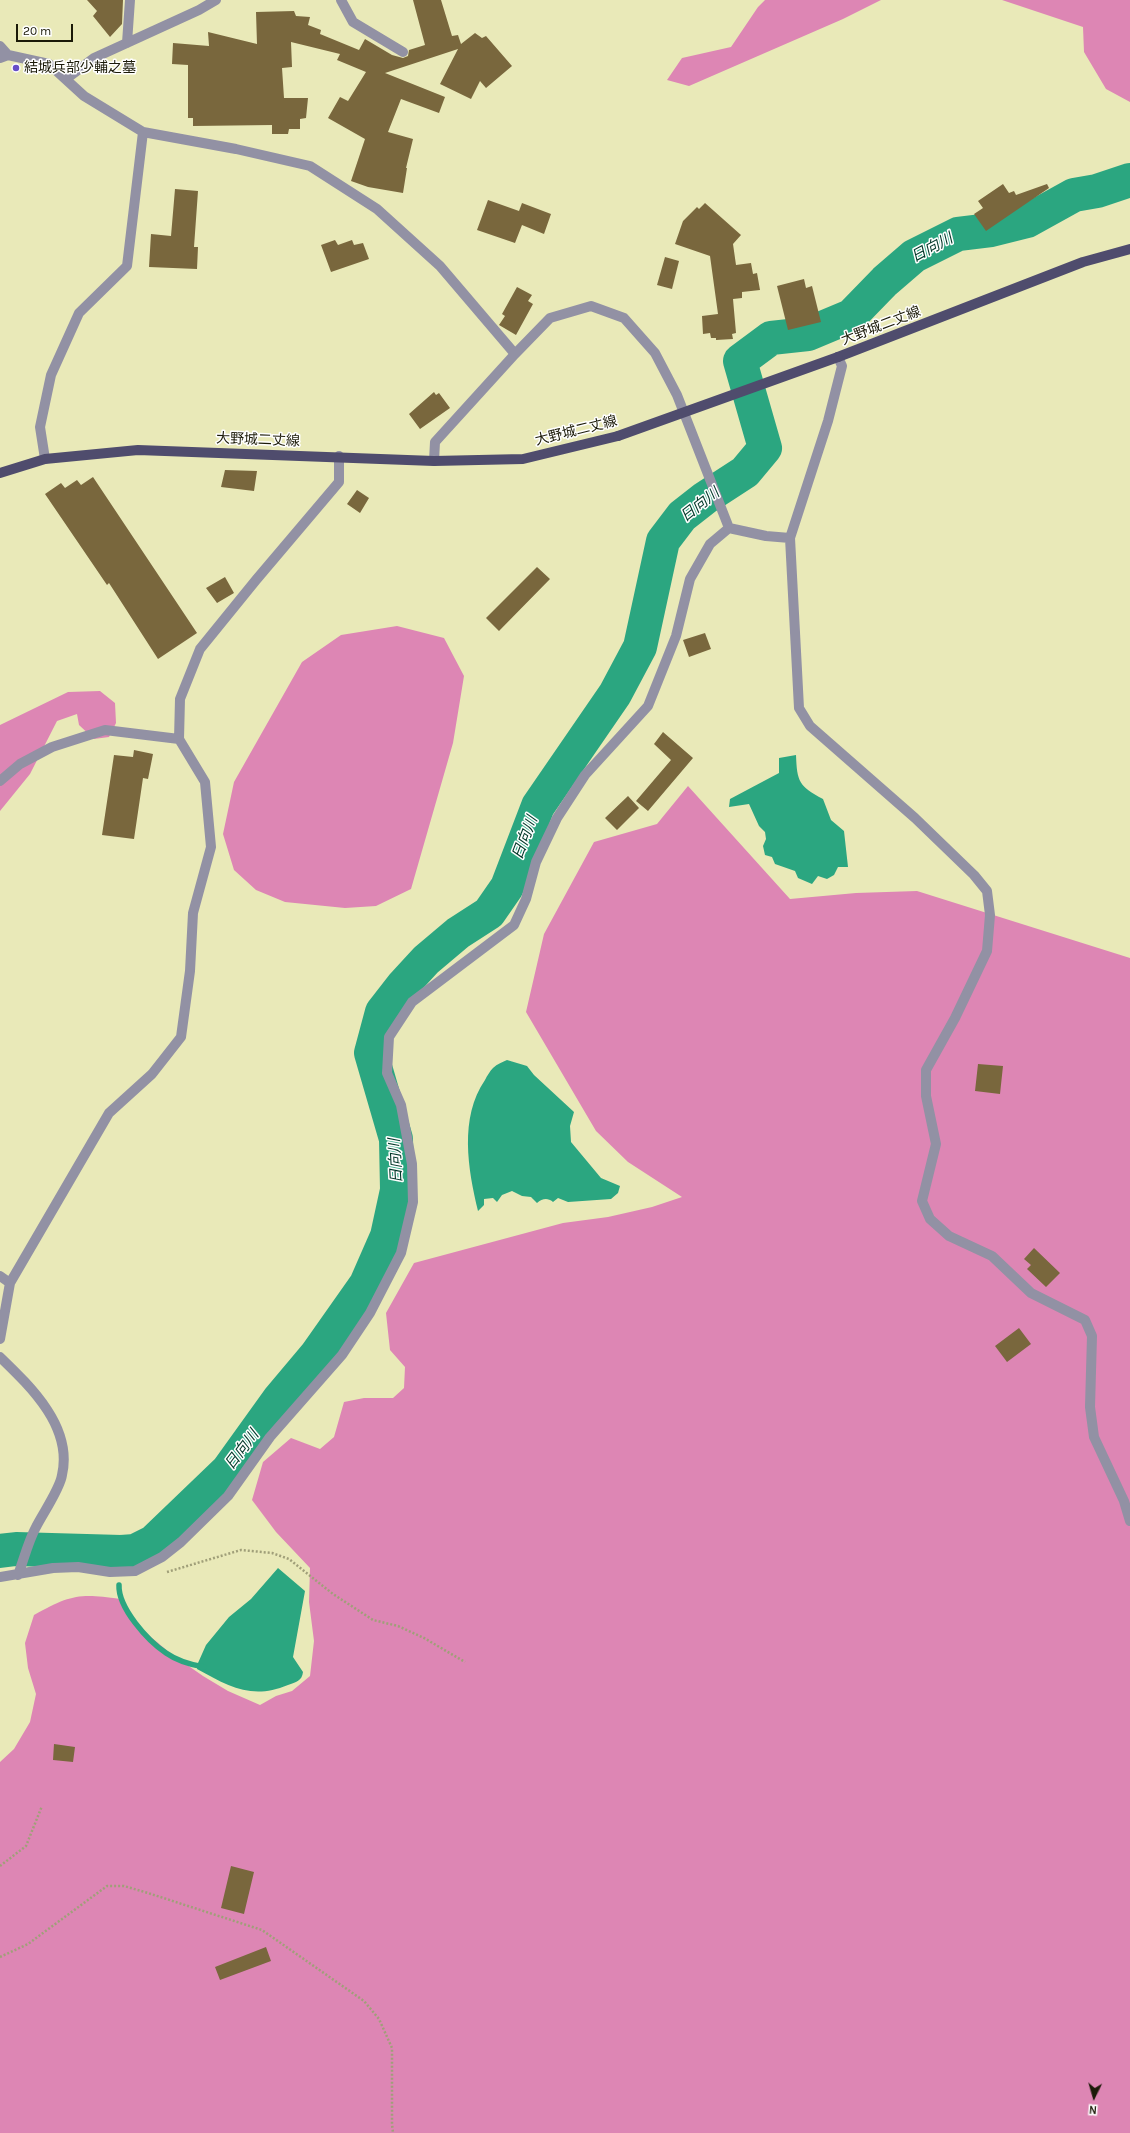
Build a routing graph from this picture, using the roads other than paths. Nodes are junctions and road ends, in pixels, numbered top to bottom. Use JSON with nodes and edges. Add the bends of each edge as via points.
{"nodes":[{"id":1,"x":130,"y":0,"type":"edge"},
{"id":2,"x":216,"y":0,"type":"edge"},
{"id":3,"x":341,"y":0,"type":"edge"},
{"id":4,"x":127,"y":43,"type":"junction"},
{"id":5,"x":0,"y":46,"type":"edge"},
{"id":6,"x":403,"y":52,"type":"dead end"},
{"id":7,"x":4,"y":56,"type":"edge"},
{"id":8,"x":66,"y":79,"type":"junction"},
{"id":9,"x":143,"y":132,"type":"junction"},
{"id":10,"x":1130,"y":249,"type":"edge"},
{"id":11,"x":515,"y":354,"type":"junction"},
{"id":12,"x":838,"y":357,"type":"junction"},
{"id":13,"x":339,"y":456,"type":"junction"},
{"id":14,"x":45,"y":459,"type":"junction"},
{"id":15,"x":434,"y":461,"type":"junction"},
{"id":16,"x":0,"y":473,"type":"edge"},
{"id":17,"x":729,"y":528,"type":"junction"},
{"id":18,"x":790,"y":538,"type":"junction"},
{"id":19,"x":179,"y":739,"type":"junction"},
{"id":20,"x":0,"y":781,"type":"edge"},
{"id":21,"x":0,"y":1276,"type":"edge"},
{"id":22,"x":10,"y":1283,"type":"junction"},
{"id":23,"x":0,"y":1339,"type":"edge"},
{"id":24,"x":0,"y":1357,"type":"edge"},
{"id":25,"x":1130,"y":1521,"type":"edge"},
{"id":26,"x":18,"y":1575,"type":"junction"},
{"id":27,"x":0,"y":1577,"type":"edge"}],
"edges":[{"from":1,"to":4,"type":"street"},
{"from":2,"to":4,"type":"street"},
{"from":3,"to":6,"type":"street","via":[[353,22]]},
{"from":4,"to":8,"type":"street","via":[[94,58]]},
{"from":5,"to":7,"type":"street"},
{"from":7,"to":8,"type":"street","via":[[49,64]]},
{"from":8,"to":9,"type":"street","via":[[84,96]]},
{"from":9,"to":11,"type":"street","via":[[310,166],[377,210],[440,266]]},
{"from":9,"to":14,"type":"street","via":[[126,266],[79,313],[51,375],[40,427]]},
{"from":10,"to":12,"type":"main road","name":"大野城二丈線","via":[[1082,262]]},
{"from":11,"to":15,"type":"street","via":[[435,442]]},
{"from":11,"to":17,"type":"street","via":[[550,318],[591,306],[624,318],[655,353],[677,395]]},
{"from":12,"to":15,"type":"main road","name":"大野城二丈線","bridge":true,"via":[[618,436],[523,459]]},
{"from":12,"to":18,"type":"street","via":[[842,366],[828,421]]},
{"from":13,"to":14,"type":"main road","name":"大野城二丈線","via":[[138,450]]},
{"from":13,"to":15,"type":"main road","name":"大野城二丈線"},
{"from":13,"to":19,"type":"street","via":[[339,482],[200,649],[180,699]]},
{"from":14,"to":16,"type":"main road","name":"大野城二丈線"},
{"from":17,"to":18,"type":"street"},
{"from":17,"to":26,"type":"street","via":[[710,544],[690,579],[676,636],[648,706],[585,775],[558,818],[536,862],[526,899],[514,925],[412,1002],[389,1036],[387,1073],[401,1105],[412,1164],[413,1202],[401,1254],[370,1313],[342,1355],[270,1437],[228,1496],[162,1557],[135,1571],[110,1572],[78,1567],[53,1568]]},
{"from":18,"to":25,"type":"street","via":[[799,708],[810,726],[914,818],[974,875],[987,891],[990,916],[988,951],[926,1070],[926,1096],[936,1144],[922,1201],[930,1219],[948,1236],[992,1256],[1031,1293],[1085,1320],[1092,1336],[1090,1407],[1094,1437],[1124,1501]]},
{"from":19,"to":20,"type":"street","via":[[105,730],[52,747],[20,764]]},
{"from":19,"to":22,"type":"street","via":[[205,782],[211,847],[194,913],[190,971],[180,1037],[152,1074],[109,1113]]},
{"from":21,"to":22,"type":"street"},
{"from":22,"to":23,"type":"street"},
{"from":24,"to":26,"type":"street","via":[[29,1385],[50,1414],[64,1456],[62,1476],[35,1529]]},
{"from":26,"to":27,"type":"street"}]}
